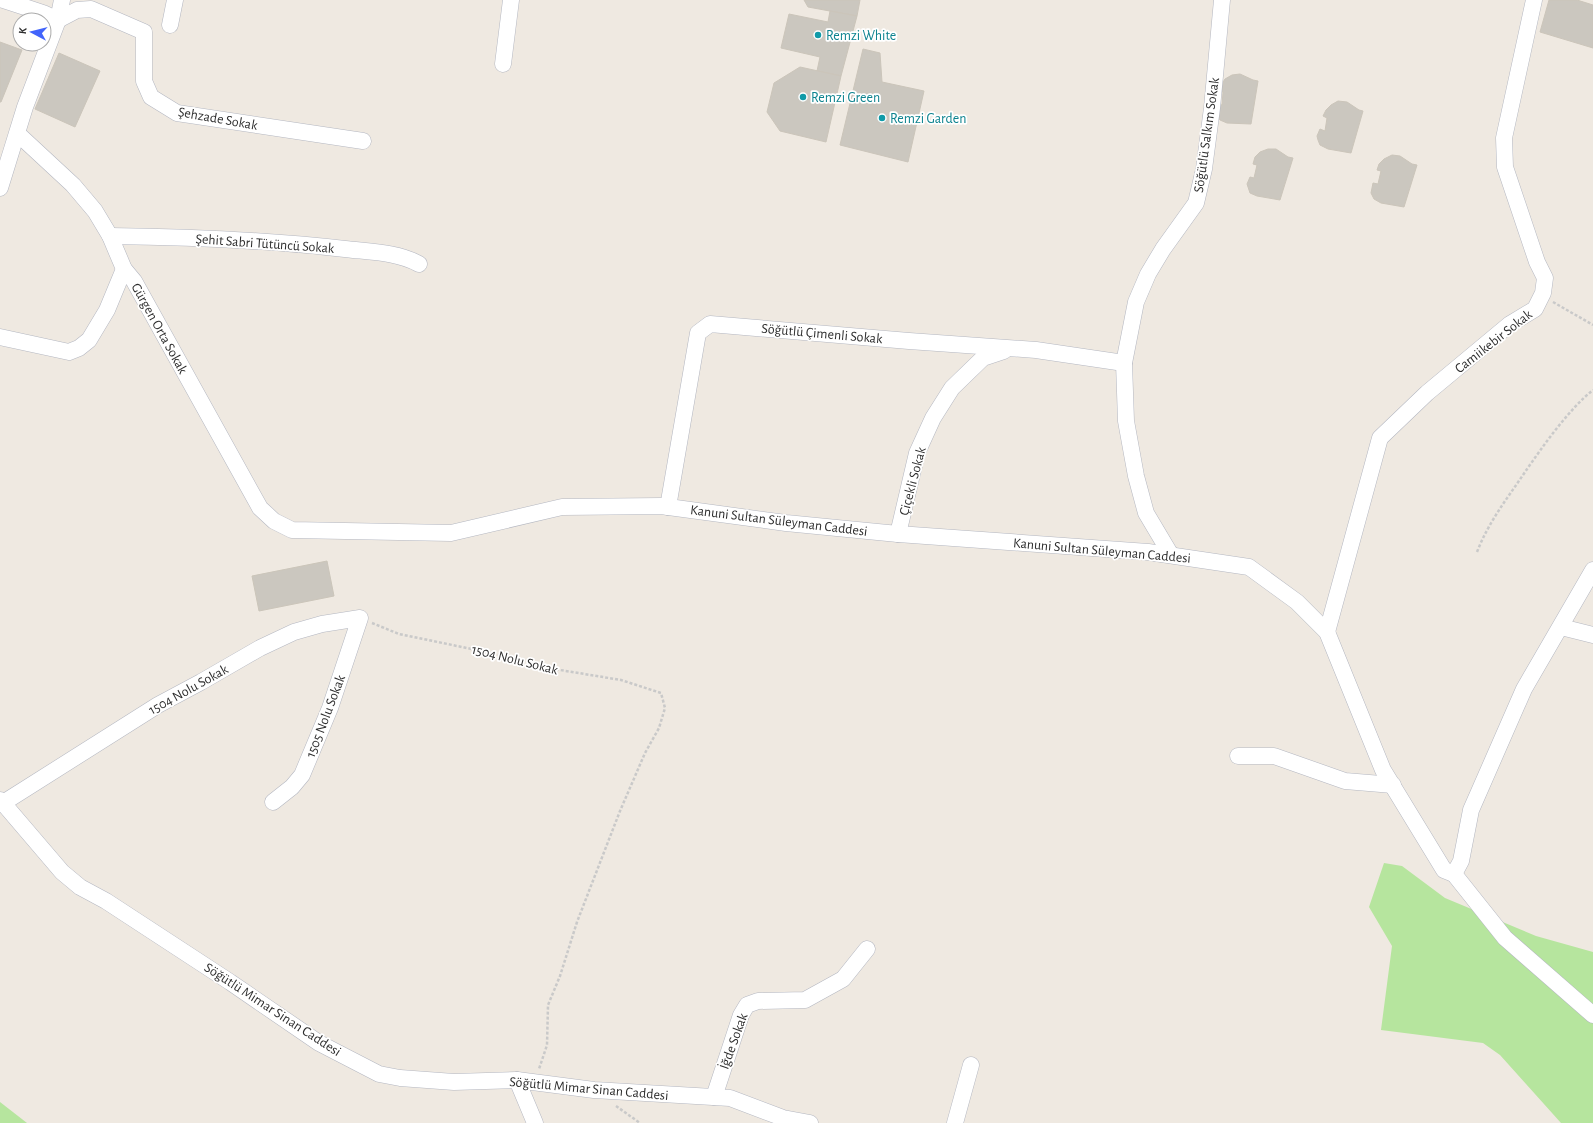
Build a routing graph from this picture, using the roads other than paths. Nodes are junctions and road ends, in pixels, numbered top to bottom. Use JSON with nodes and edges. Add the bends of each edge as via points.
{"nodes":[{"id":1,"x":3,"y":0,"type":"edge"},
{"id":2,"x":62,"y":0,"type":"edge"},
{"id":3,"x":175,"y":0,"type":"edge"},
{"id":4,"x":511,"y":0,"type":"edge"},
{"id":5,"x":1222,"y":0,"type":"edge"},
{"id":6,"x":1534,"y":0,"type":"edge"},
{"id":7,"x":58,"y":20,"type":"junction"},
{"id":8,"x":170,"y":25,"type":"dead end"},
{"id":9,"x":503,"y":64,"type":"dead end"},
{"id":10,"x":18,"y":134,"type":"junction"},
{"id":11,"x":363,"y":141,"type":"dead end"},
{"id":12,"x":0,"y":188,"type":"edge"},
{"id":13,"x":110,"y":236,"type":"junction"},
{"id":14,"x":419,"y":264,"type":"dead end"},
{"id":15,"x":124,"y":269,"type":"junction"},
{"id":16,"x":0,"y":337,"type":"edge"},
{"id":17,"x":1011,"y":348,"type":"junction"},
{"id":18,"x":1124,"y":363,"type":"junction"},
{"id":19,"x":668,"y":507,"type":"junction"},
{"id":20,"x":292,"y":530,"type":"joint"},
{"id":21,"x":898,"y":534,"type":"junction"},
{"id":22,"x":1172,"y":555,"type":"junction"},
{"id":23,"x":1593,"y":570,"type":"edge"},
{"id":24,"x":360,"y":618,"type":"joint"},
{"id":25,"x":1561,"y":626,"type":"junction"},
{"id":26,"x":1327,"y":632,"type":"junction"},
{"id":27,"x":1593,"y":635,"type":"edge"},
{"id":28,"x":1238,"y":756,"type":"dead end"},
{"id":29,"x":1393,"y":785,"type":"junction"},
{"id":30,"x":1,"y":802,"type":"edge"},
{"id":31,"x":273,"y":802,"type":"dead end"},
{"id":32,"x":1454,"y":874,"type":"junction"},
{"id":33,"x":867,"y":950,"type":"dead end"},
{"id":34,"x":1593,"y":1015,"type":"edge"},
{"id":35,"x":971,"y":1065,"type":"dead end"},
{"id":36,"x":517,"y":1080,"type":"junction"},
{"id":37,"x":714,"y":1097,"type":"junction"},
{"id":38,"x":535,"y":1123,"type":"edge"},
{"id":39,"x":810,"y":1123,"type":"edge"},
{"id":40,"x":955,"y":1123,"type":"edge"}],
"edges":[{"from":1,"to":7,"type":"street"},
{"from":2,"to":7,"type":"street"},
{"from":3,"to":8,"type":"street"},
{"from":4,"to":9,"type":"street"},
{"from":5,"to":18,"type":"street","name":"Söğütlü Salkım Sokak","via":[[1211,116],[1204,169],[1196,203],[1148,274],[1136,302]]},
{"from":6,"to":26,"type":"street","name":"Camiikebir Sokak","via":[[1504,138],[1506,167],[1545,278],[1543,292],[1535,309],[1510,324],[1427,393],[1380,438]]},
{"from":7,"to":10,"type":"street","via":[[25,107]]},
{"from":7,"to":11,"type":"street","name":"Şehzade Sokak","via":[[78,10],[91,9],[144,32],[144,81],[151,97],[177,113]]},
{"from":10,"to":12,"type":"street"},
{"from":10,"to":13,"type":"street","name":"Gürgen Orta Sokak","via":[[73,185],[95,210]]},
{"from":13,"to":14,"type":"street","name":"Şehit Sabri Tütüncü Sokak","via":[[201,238],[323,247],[399,256]]},
{"from":13,"to":15,"type":"street","name":"Gürgen Orta Sokak"},
{"from":15,"to":16,"type":"street","via":[[107,310],[89,340],[78,348],[69,352]]},
{"from":15,"to":20,"type":"street","name":"Gürgen Orta Sokak","via":[[134,280],[260,508],[274,521]]},
{"from":17,"to":18,"type":"street","name":"Söğütlü Çimenli Sokak"},
{"from":17,"to":19,"type":"street","name":"Söğütlü Çimenli Sokak","via":[[710,324],[698,333]]},
{"from":17,"to":21,"type":"street","name":"Çiçekli Sokak","via":[[983,358],[952,388],[933,418],[917,453]]},
{"from":18,"to":22,"type":"street","name":"Söğütlü Salkım Sokak","via":[[1126,421],[1136,476],[1146,513]]},
{"from":19,"to":20,"type":"street","name":"Kanuni Sultan Süleyman Caddesi","via":[[562,507],[452,533]]},
{"from":19,"to":21,"type":"street","name":"Kanuni Sultan Süleyman Caddesi","via":[[786,523]]},
{"from":21,"to":22,"type":"street","name":"Kanuni Sultan Süleyman Caddesi"},
{"from":22,"to":26,"type":"street","name":"Kanuni Sultan Süleyman Caddesi","via":[[1249,567],[1297,602]]},
{"from":23,"to":25,"type":"street"},
{"from":24,"to":30,"type":"street","name":"1504 Nolu Sokak","via":[[322,624],[294,632],[260,648],[158,705]]},
{"from":24,"to":31,"type":"street","name":"1505 Nolu Sokak","via":[[330,708],[302,775]]},
{"from":25,"to":27,"type":"street"},
{"from":25,"to":32,"type":"street","via":[[1524,689],[1471,810],[1461,861]]},
{"from":26,"to":29,"type":"street","name":"Kanuni Sultan Süleyman Caddesi","via":[[1383,770]]},
{"from":28,"to":29,"type":"street","via":[[1274,756],[1345,781]]},
{"from":29,"to":32,"type":"street","name":"Kanuni Sultan Süleyman Caddesi","via":[[1444,870]]},
{"from":30,"to":36,"type":"street","name":"Söğütlü Mimar Sinan Caddesi","via":[[62,872],[80,887],[106,901],[230,982],[318,1043],[379,1074],[400,1078],[454,1082]]},
{"from":32,"to":34,"type":"street","via":[[1505,938]]},
{"from":33,"to":37,"type":"street","name":"İğde Sokak","via":[[843,979],[805,1000],[758,1001],[747,1005],[741,1015]]},
{"from":35,"to":40,"type":"street"},
{"from":36,"to":37,"type":"street","name":"Söğütlü Mimar Sinan Caddesi","via":[[594,1090]]},
{"from":36,"to":38,"type":"street"},
{"from":37,"to":39,"type":"street","name":"Söğütlü Mimar Sinan Caddesi","via":[[730,1098],[783,1118]]}]}
